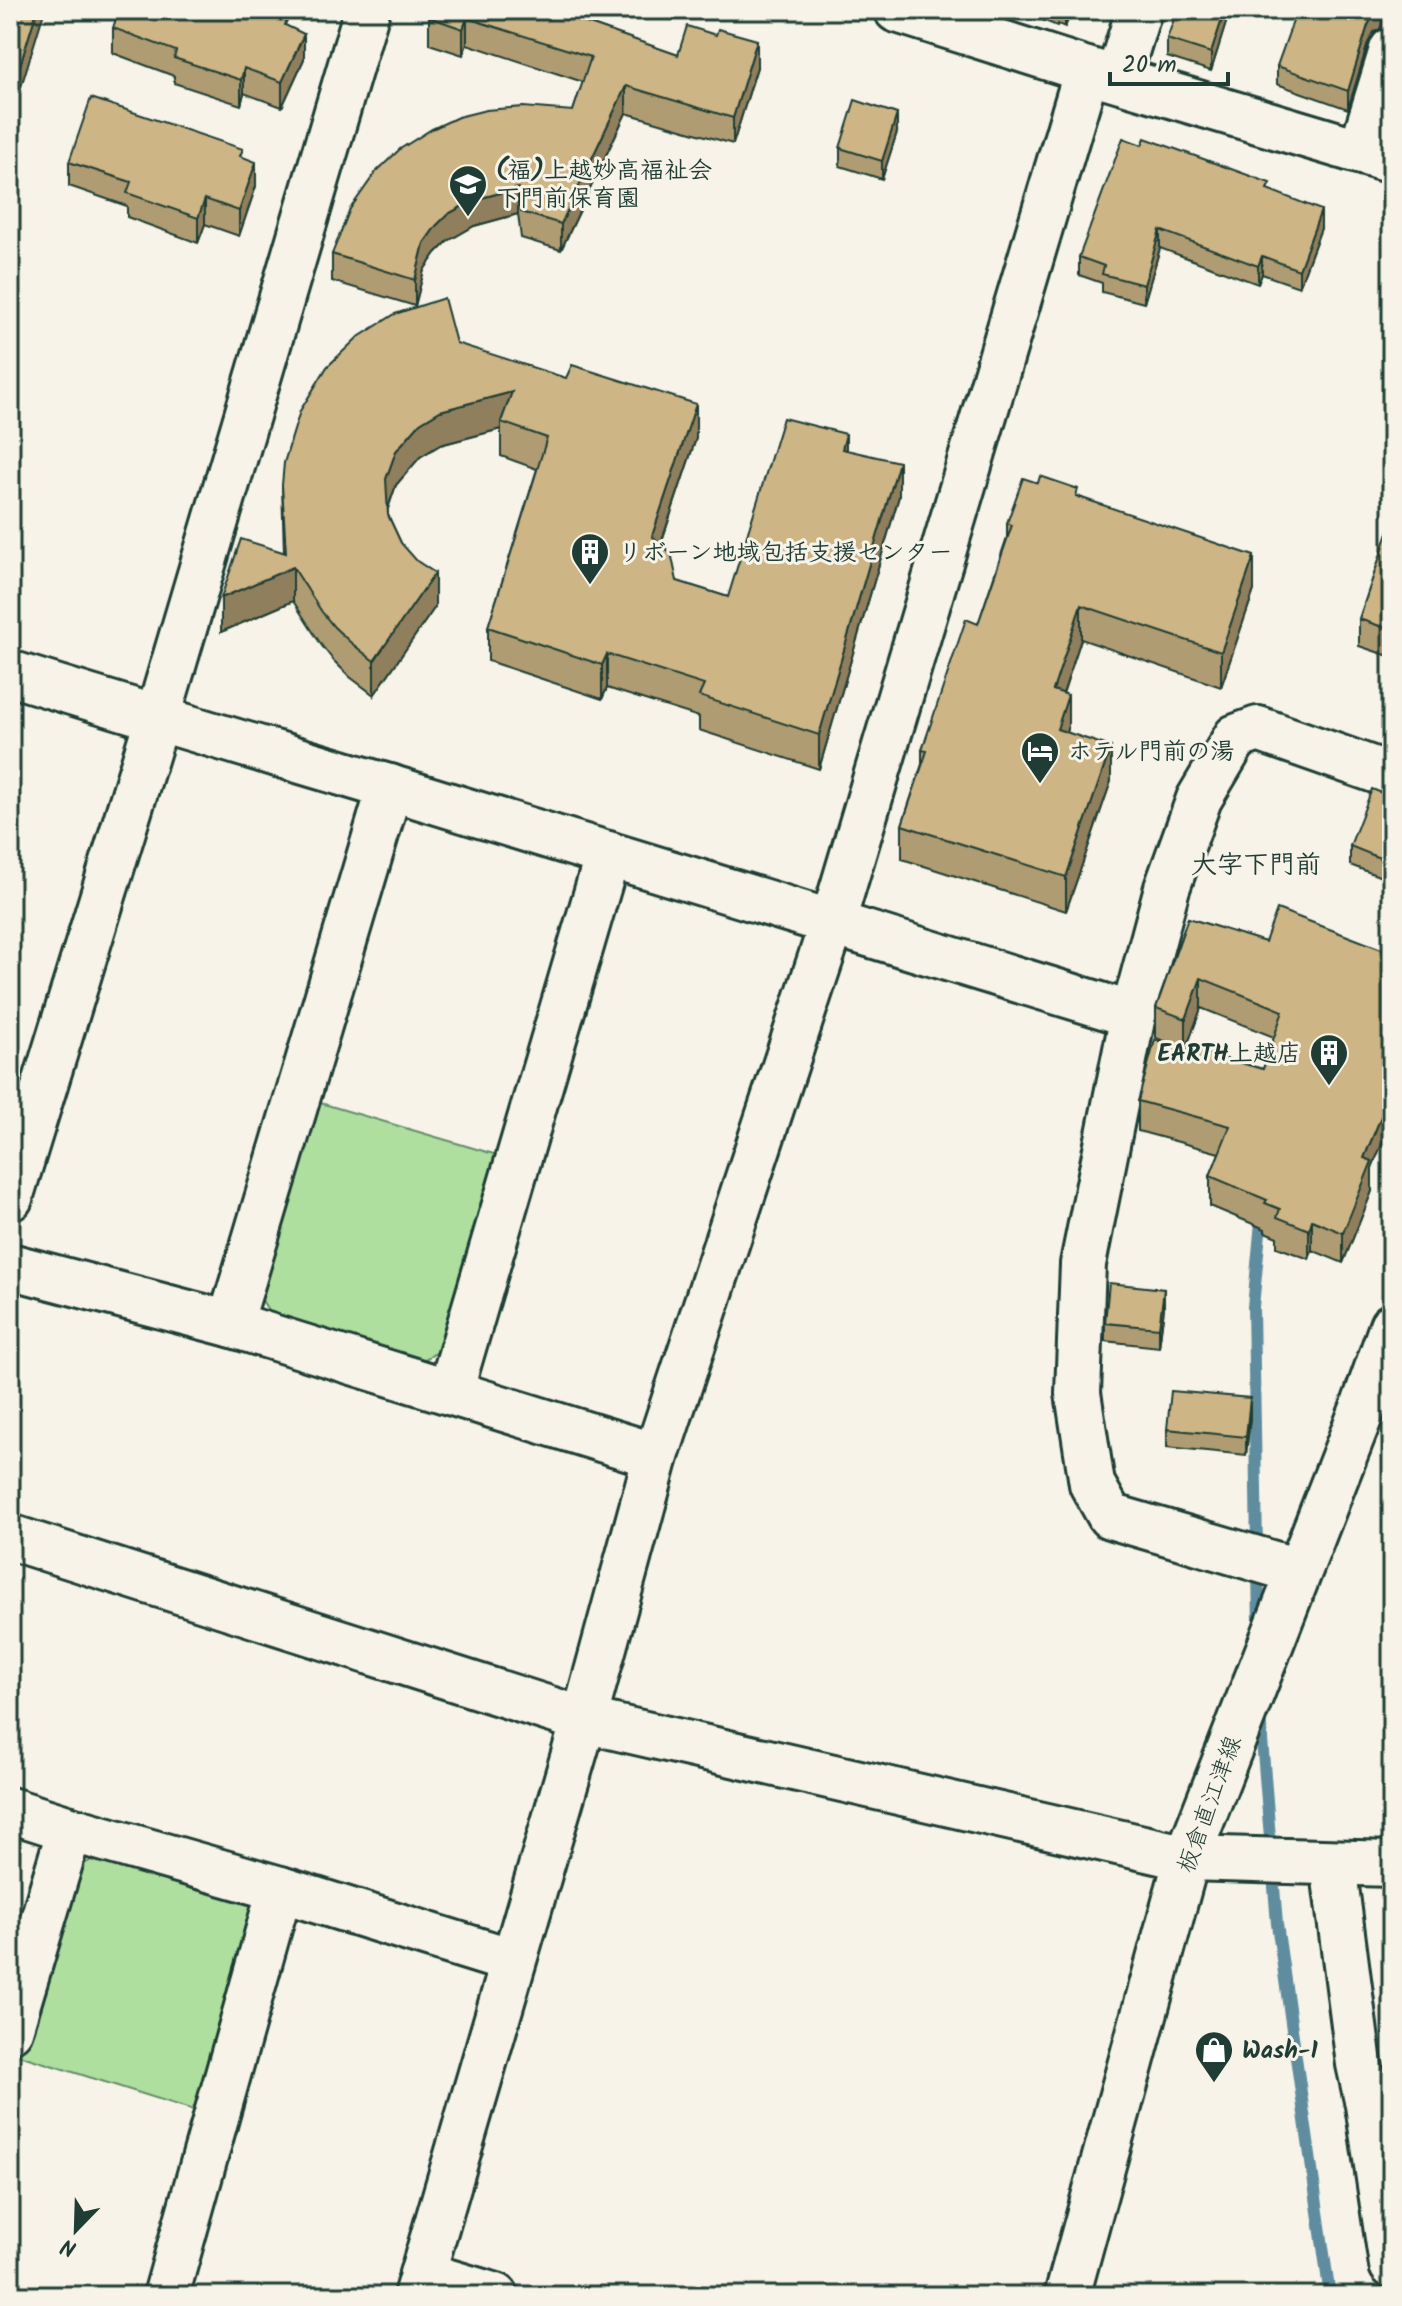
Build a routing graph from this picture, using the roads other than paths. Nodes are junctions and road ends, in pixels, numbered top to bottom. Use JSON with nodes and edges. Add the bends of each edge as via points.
{"nodes":[{"id":1,"x":367,"y":10,"type":"edge"},
{"id":2,"x":897,"y":10,"type":"edge"},
{"id":3,"x":1139,"y":10,"type":"edge"},
{"id":4,"x":963,"y":19,"type":"edge"},
{"id":5,"x":1392,"y":50,"type":"edge"},
{"id":6,"x":1102,"y":74,"type":"junction"},
{"id":7,"x":1376,"y":156,"type":"edge"},
{"id":8,"x":10,"y":673,"type":"edge"},
{"id":9,"x":157,"y":720,"type":"junction"},
{"id":10,"x":1392,"y":776,"type":"edge"},
{"id":11,"x":390,"y":787,"type":"junction"},
{"id":12,"x":608,"y":854,"type":"junction"},
{"id":13,"x":833,"y":921,"type":"junction"},
{"id":14,"x":1133,"y":1015,"type":"junction"},
{"id":15,"x":10,"y":1198,"type":"edge"},
{"id":16,"x":10,"y":1266,"type":"edge"},
{"id":17,"x":230,"y":1324,"type":"junction"},
{"id":18,"x":1392,"y":1326,"type":"edge"},
{"id":19,"x":450,"y":1392,"type":"junction"},
{"id":20,"x":656,"y":1456,"type":"junction"},
{"id":21,"x":10,"y":1537,"type":"edge"},
{"id":22,"x":1298,"y":1571,"type":"junction"},
{"id":23,"x":584,"y":1720,"type":"junction"},
{"id":24,"x":10,"y":1810,"type":"edge"},
{"id":25,"x":70,"y":1829,"type":"junction"},
{"id":26,"x":1187,"y":1858,"type":"junction"},
{"id":27,"x":1333,"y":1864,"type":"junction"},
{"id":28,"x":1392,"y":1864,"type":"edge"},
{"id":29,"x":280,"y":1889,"type":"junction"},
{"id":30,"x":512,"y":1961,"type":"junction"},
{"id":31,"x":10,"y":2030,"type":"edge"},
{"id":32,"x":1380,"y":2105,"type":"edge"},
{"id":33,"x":1392,"y":2265,"type":"edge"},
{"id":34,"x":419,"y":2285,"type":"edge"},
{"id":35,"x":166,"y":2296,"type":"edge"},
{"id":36,"x":496,"y":2296,"type":"edge"},
{"id":37,"x":1067,"y":2296,"type":"edge"}],
"edges":[{"from":1,"to":9,"type":"street"},
{"from":2,"to":4,"type":"street"},
{"from":3,"to":6,"type":"street"},
{"from":4,"to":6,"type":"street"},
{"from":5,"to":7,"type":"street"},
{"from":6,"to":7,"type":"street"},
{"from":6,"to":13,"type":"street"},
{"from":8,"to":9,"type":"street"},
{"from":9,"to":11,"type":"street"},
{"from":9,"to":15,"type":"street"},
{"from":10,"to":14,"type":"street","via":[[1258,729],[1236,737],[1199,799],[1167,888]]},
{"from":11,"to":12,"type":"street"},
{"from":11,"to":17,"type":"street"},
{"from":12,"to":13,"type":"street"},
{"from":12,"to":19,"type":"street"},
{"from":13,"to":14,"type":"street"},
{"from":13,"to":20,"type":"street"},
{"from":14,"to":22,"type":"street","via":[[1083,1264],[1078,1393],[1092,1484],[1110,1516]]},
{"from":16,"to":17,"type":"street"},
{"from":17,"to":19,"type":"street"},
{"from":18,"to":22,"type":"street","name":"板倉直江津線"},
{"from":19,"to":20,"type":"street"},
{"from":20,"to":23,"type":"street"},
{"from":21,"to":23,"type":"street"},
{"from":22,"to":26,"type":"street","name":"板倉直江津線"},
{"from":23,"to":26,"type":"street"},
{"from":23,"to":30,"type":"street"},
{"from":24,"to":25,"type":"street"},
{"from":25,"to":29,"type":"street"},
{"from":25,"to":31,"type":"street"},
{"from":26,"to":27,"type":"street"},
{"from":26,"to":37,"type":"street","name":"板倉直江津線"},
{"from":27,"to":28,"type":"street"},
{"from":27,"to":32,"type":"street","via":[[1359,2064]]},
{"from":29,"to":30,"type":"street"},
{"from":29,"to":35,"type":"street"},
{"from":30,"to":34,"type":"street"},
{"from":32,"to":33,"type":"street"},
{"from":34,"to":36,"type":"street"}]}
